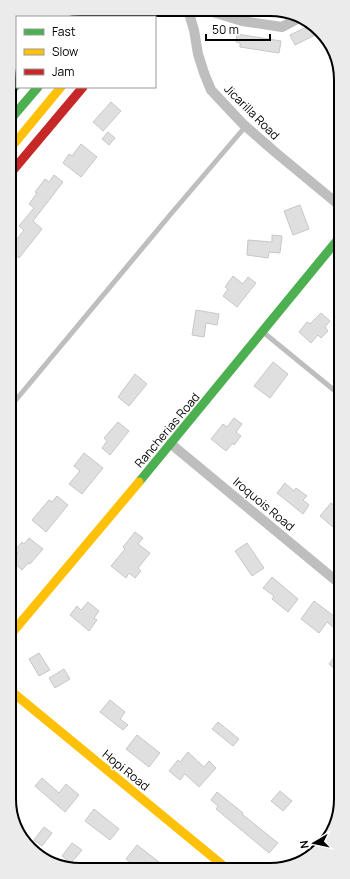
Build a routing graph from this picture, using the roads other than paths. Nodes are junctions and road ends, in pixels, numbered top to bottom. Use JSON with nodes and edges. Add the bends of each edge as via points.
{"nodes":[{"id":1,"x":190,"y":16,"type":"edge"},
{"id":2,"x":226,"y":16,"type":"edge"},
{"id":3,"x":294,"y":21,"type":"edge"},
{"id":4,"x":37,"y":88,"type":"edge"},
{"id":5,"x":60,"y":88,"type":"edge"},
{"id":6,"x":81,"y":88,"type":"edge"},
{"id":7,"x":16,"y":113,"type":"edge"},
{"id":8,"x":245,"y":127,"type":"junction"},
{"id":9,"x":16,"y":142,"type":"edge"},
{"id":10,"x":16,"y":168,"type":"edge"},
{"id":11,"x":334,"y":201,"type":"edge"},
{"id":12,"x":334,"y":244,"type":"edge"},
{"id":13,"x":263,"y":332,"type":"junction"},
{"id":14,"x":334,"y":390,"type":"edge"},
{"id":15,"x":16,"y":400,"type":"edge"},
{"id":16,"x":171,"y":444,"type":"junction"},
{"id":17,"x":334,"y":579,"type":"edge"},
{"id":18,"x":16,"y":628,"type":"edge"},
{"id":19,"x":16,"y":695,"type":"edge"},
{"id":20,"x":220,"y":863,"type":"edge"}],
"edges":[{"from":1,"to":8,"type":"street","name":"Jicarilla Road","via":[[198,54],[211,90]]},
{"from":2,"to":3,"type":"street","via":[[282,27]]},
{"from":4,"to":7,"type":"street"},
{"from":5,"to":9,"type":"street"},
{"from":6,"to":10,"type":"street"},
{"from":8,"to":11,"type":"street","name":"Jicarilla Road"},
{"from":8,"to":15,"type":"lane"},
{"from":12,"to":13,"type":"street","name":"Rancherias Road"},
{"from":13,"to":14,"type":"lane"},
{"from":13,"to":16,"type":"street","name":"Rancherias Road"},
{"from":16,"to":17,"type":"street","name":"Iroquois Road"},
{"from":16,"to":18,"type":"street","name":"Rancherias Road"},
{"from":19,"to":20,"type":"street","name":"Hopi Road"}]}
